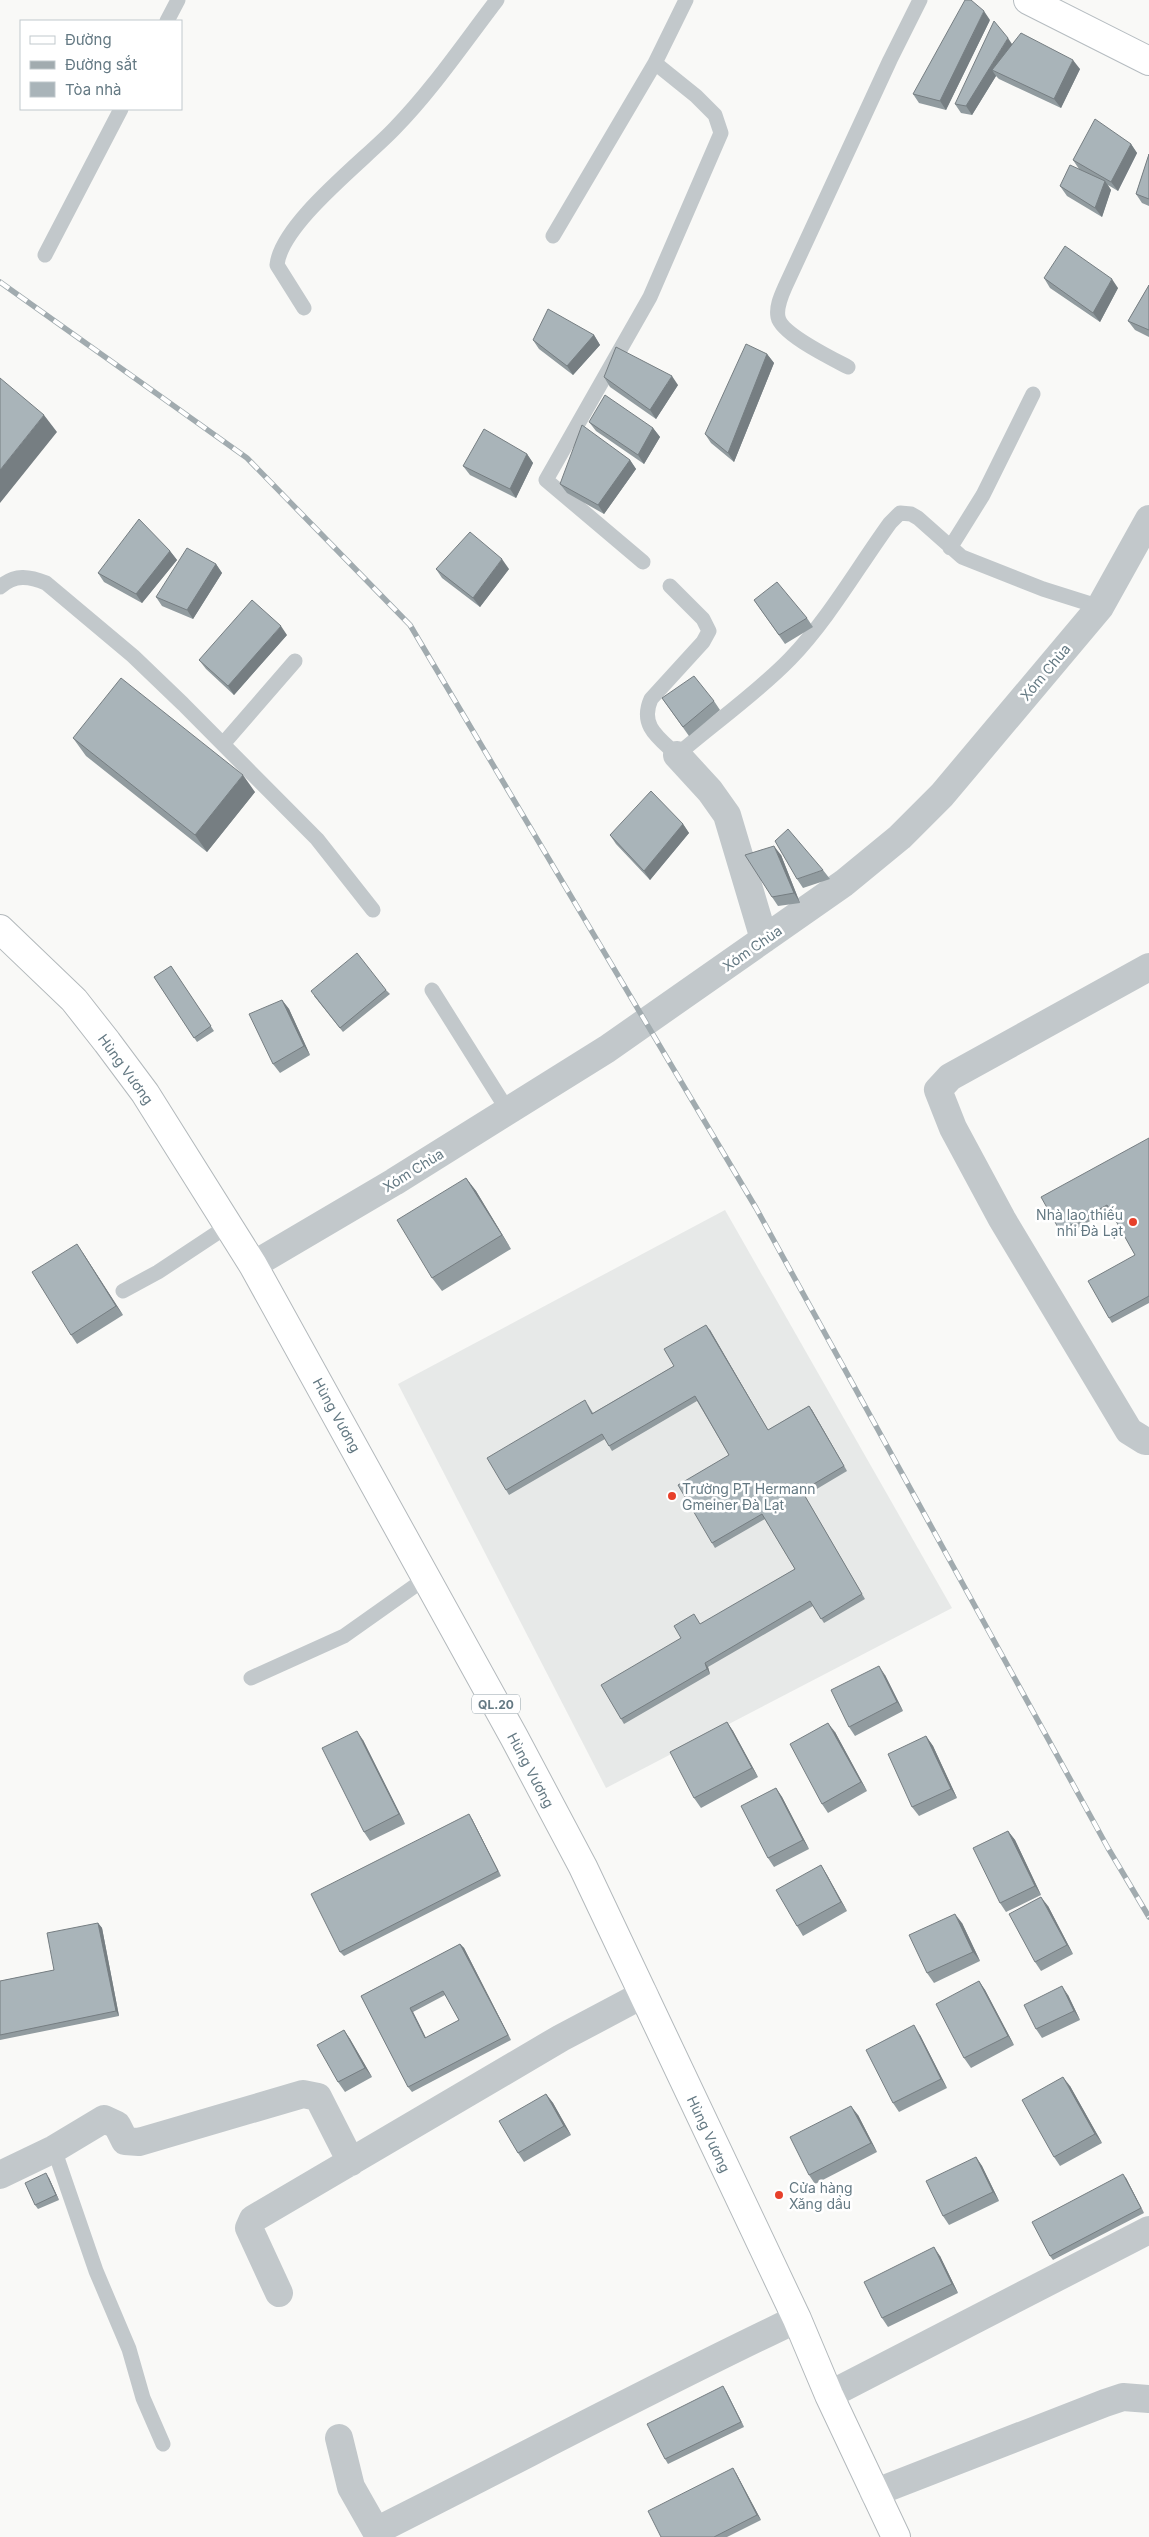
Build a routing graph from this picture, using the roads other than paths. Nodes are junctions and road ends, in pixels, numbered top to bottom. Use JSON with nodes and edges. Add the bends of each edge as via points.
{"nodes":[{"id":1,"x":178,"y":0,"type":"edge"},
{"id":2,"x":497,"y":0,"type":"edge"},
{"id":3,"x":686,"y":0,"type":"edge"},
{"id":4,"x":920,"y":0,"type":"edge"},
{"id":5,"x":1028,"y":0,"type":"edge"},
{"id":6,"x":168,"y":20,"type":"edge"},
{"id":7,"x":1149,"y":61,"type":"edge"},
{"id":8,"x":655,"y":62,"type":"junction"},
{"id":9,"x":120,"y":110,"type":"edge"},
{"id":10,"x":553,"y":236,"type":"dead end"},
{"id":11,"x":45,"y":255,"type":"dead end"},
{"id":12,"x":304,"y":308,"type":"dead end"},
{"id":13,"x":848,"y":367,"type":"dead end"},
{"id":14,"x":1033,"y":394,"type":"dead end"},
{"id":15,"x":1149,"y":519,"type":"edge"},
{"id":16,"x":950,"y":548,"type":"junction"},
{"id":17,"x":643,"y":562,"type":"dead end"},
{"id":18,"x":670,"y":586,"type":"dead end"},
{"id":19,"x":0,"y":587,"type":"edge"},
{"id":20,"x":1100,"y":607,"type":"junction"},
{"id":21,"x":295,"y":661,"type":"dead end"},
{"id":22,"x":223,"y":744,"type":"junction"},
{"id":23,"x":676,"y":755,"type":"junction"},
{"id":24,"x":374,"y":910,"type":"dead end"},
{"id":25,"x":764,"y":939,"type":"junction"},
{"id":26,"x":4,"y":940,"type":"edge"},
{"id":27,"x":1149,"y":967,"type":"edge"},
{"id":28,"x":432,"y":990,"type":"dead end"},
{"id":29,"x":508,"y":1111,"type":"junction"},
{"id":30,"x":229,"y":1225,"type":"junction"},
{"id":31,"x":253,"y":1265,"type":"junction"},
{"id":32,"x":123,"y":1291,"type":"dead end"},
{"id":33,"x":1149,"y":1441,"type":"edge"},
{"id":34,"x":426,"y":1578,"type":"junction"},
{"id":35,"x":251,"y":1678,"type":"dead end"},
{"id":36,"x":644,"y":1994,"type":"junction"},
{"id":37,"x":54,"y":2149,"type":"junction"},
{"id":38,"x":351,"y":2162,"type":"junction"},
{"id":39,"x":0,"y":2175,"type":"edge"},
{"id":40,"x":1149,"y":2230,"type":"edge"},
{"id":41,"x":280,"y":2293,"type":"dead end"},
{"id":42,"x":797,"y":2319,"type":"junction"},
{"id":43,"x":829,"y":2395,"type":"junction"},
{"id":44,"x":1149,"y":2399,"type":"edge"},
{"id":45,"x":339,"y":2438,"type":"dead end"},
{"id":46,"x":163,"y":2444,"type":"dead end"},
{"id":47,"x":874,"y":2493,"type":"junction"},
{"id":48,"x":896,"y":2537,"type":"edge"}],
"edges":[{"from":1,"to":6,"type":"lane"},
{"from":2,"to":12,"type":"lane","via":[[395,128],[293,230],[278,256],[277,264]]},
{"from":3,"to":8,"type":"lane"},
{"from":4,"to":13,"type":"lane","via":[[885,69],[780,300],[778,320],[784,327]]},
{"from":5,"to":7,"type":"main road"},
{"from":8,"to":10,"type":"lane"},
{"from":8,"to":17,"type":"lane","via":[[715,115],[721,133],[650,297],[546,480]]},
{"from":9,"to":11,"type":"lane"},
{"from":14,"to":16,"type":"lane","via":[[983,495]]},
{"from":15,"to":20,"type":"street","name":"Xóm Chùa"},
{"from":16,"to":20,"type":"lane","via":[[989,569]]},
{"from":16,"to":23,"type":"lane","via":[[918,518],[900,513],[792,658]]},
{"from":18,"to":23,"type":"lane","via":[[703,619],[709,631],[703,642],[651,699],[648,707],[648,723],[656,736]]},
{"from":19,"to":22,"type":"lane","via":[[16,578],[30,577],[46,583],[133,656]]},
{"from":20,"to":25,"type":"street","name":"Xóm Chùa","via":[[942,795],[851,877]]},
{"from":21,"to":22,"type":"lane"},
{"from":22,"to":24,"type":"lane","via":[[317,839]]},
{"from":23,"to":25,"type":"street","via":[[710,791],[727,815]]},
{"from":25,"to":29,"type":"street","name":"Xóm Chùa","via":[[607,1049]]},
{"from":26,"to":30,"type":"main road","name":"Hùng Vương","number":"QL.20","via":[[74,1000],[145,1093]]},
{"from":27,"to":33,"type":"street","via":[[950,1077],[938,1090],[953,1128],[1002,1219],[1129,1431],[1145,1442]]},
{"from":28,"to":29,"type":"lane"},
{"from":29,"to":31,"type":"street","name":"Xóm Chùa"},
{"from":30,"to":31,"type":"main road","name":"Hùng Vương","number":"QL.20"},
{"from":30,"to":32,"type":"lane"},
{"from":31,"to":34,"type":"main road","name":"Hùng Vương","number":"QL.20"},
{"from":34,"to":35,"type":"lane","via":[[344,1636]]},
{"from":34,"to":36,"type":"main road","name":"Hùng Vương","number":"QL.20","via":[[583,1867]]},
{"from":36,"to":38,"type":"street","via":[[561,2038]]},
{"from":36,"to":42,"type":"main road","name":"Hùng Vương","number":"QL.20"},
{"from":37,"to":38,"type":"street","via":[[104,2119],[117,2125],[125,2141],[138,2142],[303,2094],[318,2097]]},
{"from":37,"to":39,"type":"street"},
{"from":37,"to":46,"type":"lane","via":[[96,2271],[129,2349],[143,2398]]},
{"from":38,"to":41,"type":"street","via":[[253,2219],[249,2228]]},
{"from":40,"to":43,"type":"street"},
{"from":42,"to":43,"type":"main road","name":"Hùng Vương","number":"QL.20"},
{"from":42,"to":45,"type":"street","via":[[682,2373],[376,2531],[351,2488]]},
{"from":43,"to":47,"type":"main road","name":"Hùng Vương","number":"QL.20"},
{"from":44,"to":47,"type":"street","via":[[1123,2397],[1105,2403]]},
{"from":47,"to":48,"type":"main road","name":"Hùng Vương","number":"QL.20"}]}
